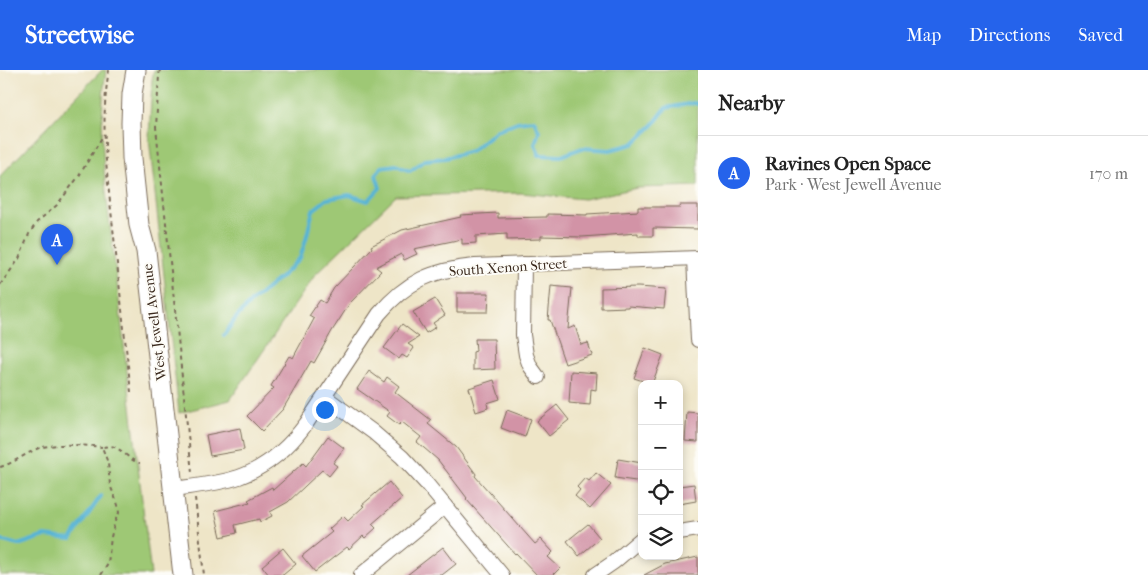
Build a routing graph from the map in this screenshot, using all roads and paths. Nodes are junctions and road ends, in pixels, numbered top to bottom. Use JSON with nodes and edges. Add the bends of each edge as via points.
{"nodes":[{"id":1,"x":109,"y":70,"type":"edge"},
{"id":2,"x":136,"y":70,"type":"edge"},
{"id":3,"x":160,"y":70,"type":"edge"},
{"id":4,"x":104,"y":133,"type":"junction"},
{"id":5,"x":696,"y":258,"type":"edge"},
{"id":6,"x":524,"y":264,"type":"junction"},
{"id":7,"x":0,"y":284,"type":"edge"},
{"id":8,"x":698,"y":340,"type":"edge"},
{"id":9,"x":538,"y":377,"type":"dead end"},
{"id":10,"x":132,"y":392,"type":"dead end"},
{"id":11,"x":325,"y":396,"type":"junction"},
{"id":12,"x":102,"y":447,"type":"junction"},
{"id":13,"x":140,"y":463,"type":"dead end"},
{"id":14,"x":0,"y":467,"type":"edge"},
{"id":15,"x":194,"y":486,"type":"junction"},
{"id":16,"x":173,"y":489,"type":"junction"},
{"id":17,"x":445,"y":506,"type":"junction"},
{"id":18,"x":698,"y":529,"type":"edge"},
{"id":19,"x":683,"y":531,"type":"edge"},
{"id":20,"x":638,"y":541,"type":"edge"},
{"id":21,"x":101,"y":575,"type":"edge"},
{"id":22,"x":183,"y":575,"type":"edge"},
{"id":23,"x":204,"y":575,"type":"edge"},
{"id":24,"x":361,"y":575,"type":"edge"},
{"id":25,"x":502,"y":575,"type":"edge"},
{"id":26,"x":595,"y":575,"type":"edge"}],
"edges":[{"from":1,"to":4,"type":"path"},
{"from":2,"to":16,"type":"main road","name":"West Jewell Avenue","via":[[130,123],[132,158],[139,225],[146,250]]},
{"from":3,"to":15,"type":"path","via":[[156,127]]},
{"from":4,"to":7,"type":"path","via":[[80,176],[57,205],[37,222],[19,259]]},
{"from":4,"to":10,"type":"path"},
{"from":5,"to":6,"type":"street","name":"South Xenon Street"},
{"from":5,"to":8,"type":"street"},
{"from":6,"to":9,"type":"street","via":[[523,335],[526,355]]},
{"from":6,"to":11,"type":"street","name":"South Xenon Street","via":[[458,267],[411,284],[379,314]]},
{"from":11,"to":15,"type":"street","name":"South Xenon Street","via":[[297,437],[274,458],[233,479]]},
{"from":11,"to":17,"type":"street","via":[[390,446]]},
{"from":12,"to":13,"type":"path","via":[[112,446]]},
{"from":12,"to":14,"type":"path","via":[[39,448]]},
{"from":12,"to":21,"type":"path","via":[[119,513],[111,537],[108,564]]},
{"from":15,"to":16,"type":"street","name":"South Xenon Street"},
{"from":15,"to":23,"type":"path"},
{"from":16,"to":22,"type":"main road","name":"West Jewell Avenue"},
{"from":17,"to":24,"type":"street"},
{"from":17,"to":25,"type":"street"},
{"from":18,"to":19,"type":"street"},
{"from":20,"to":26,"type":"street"}]}
